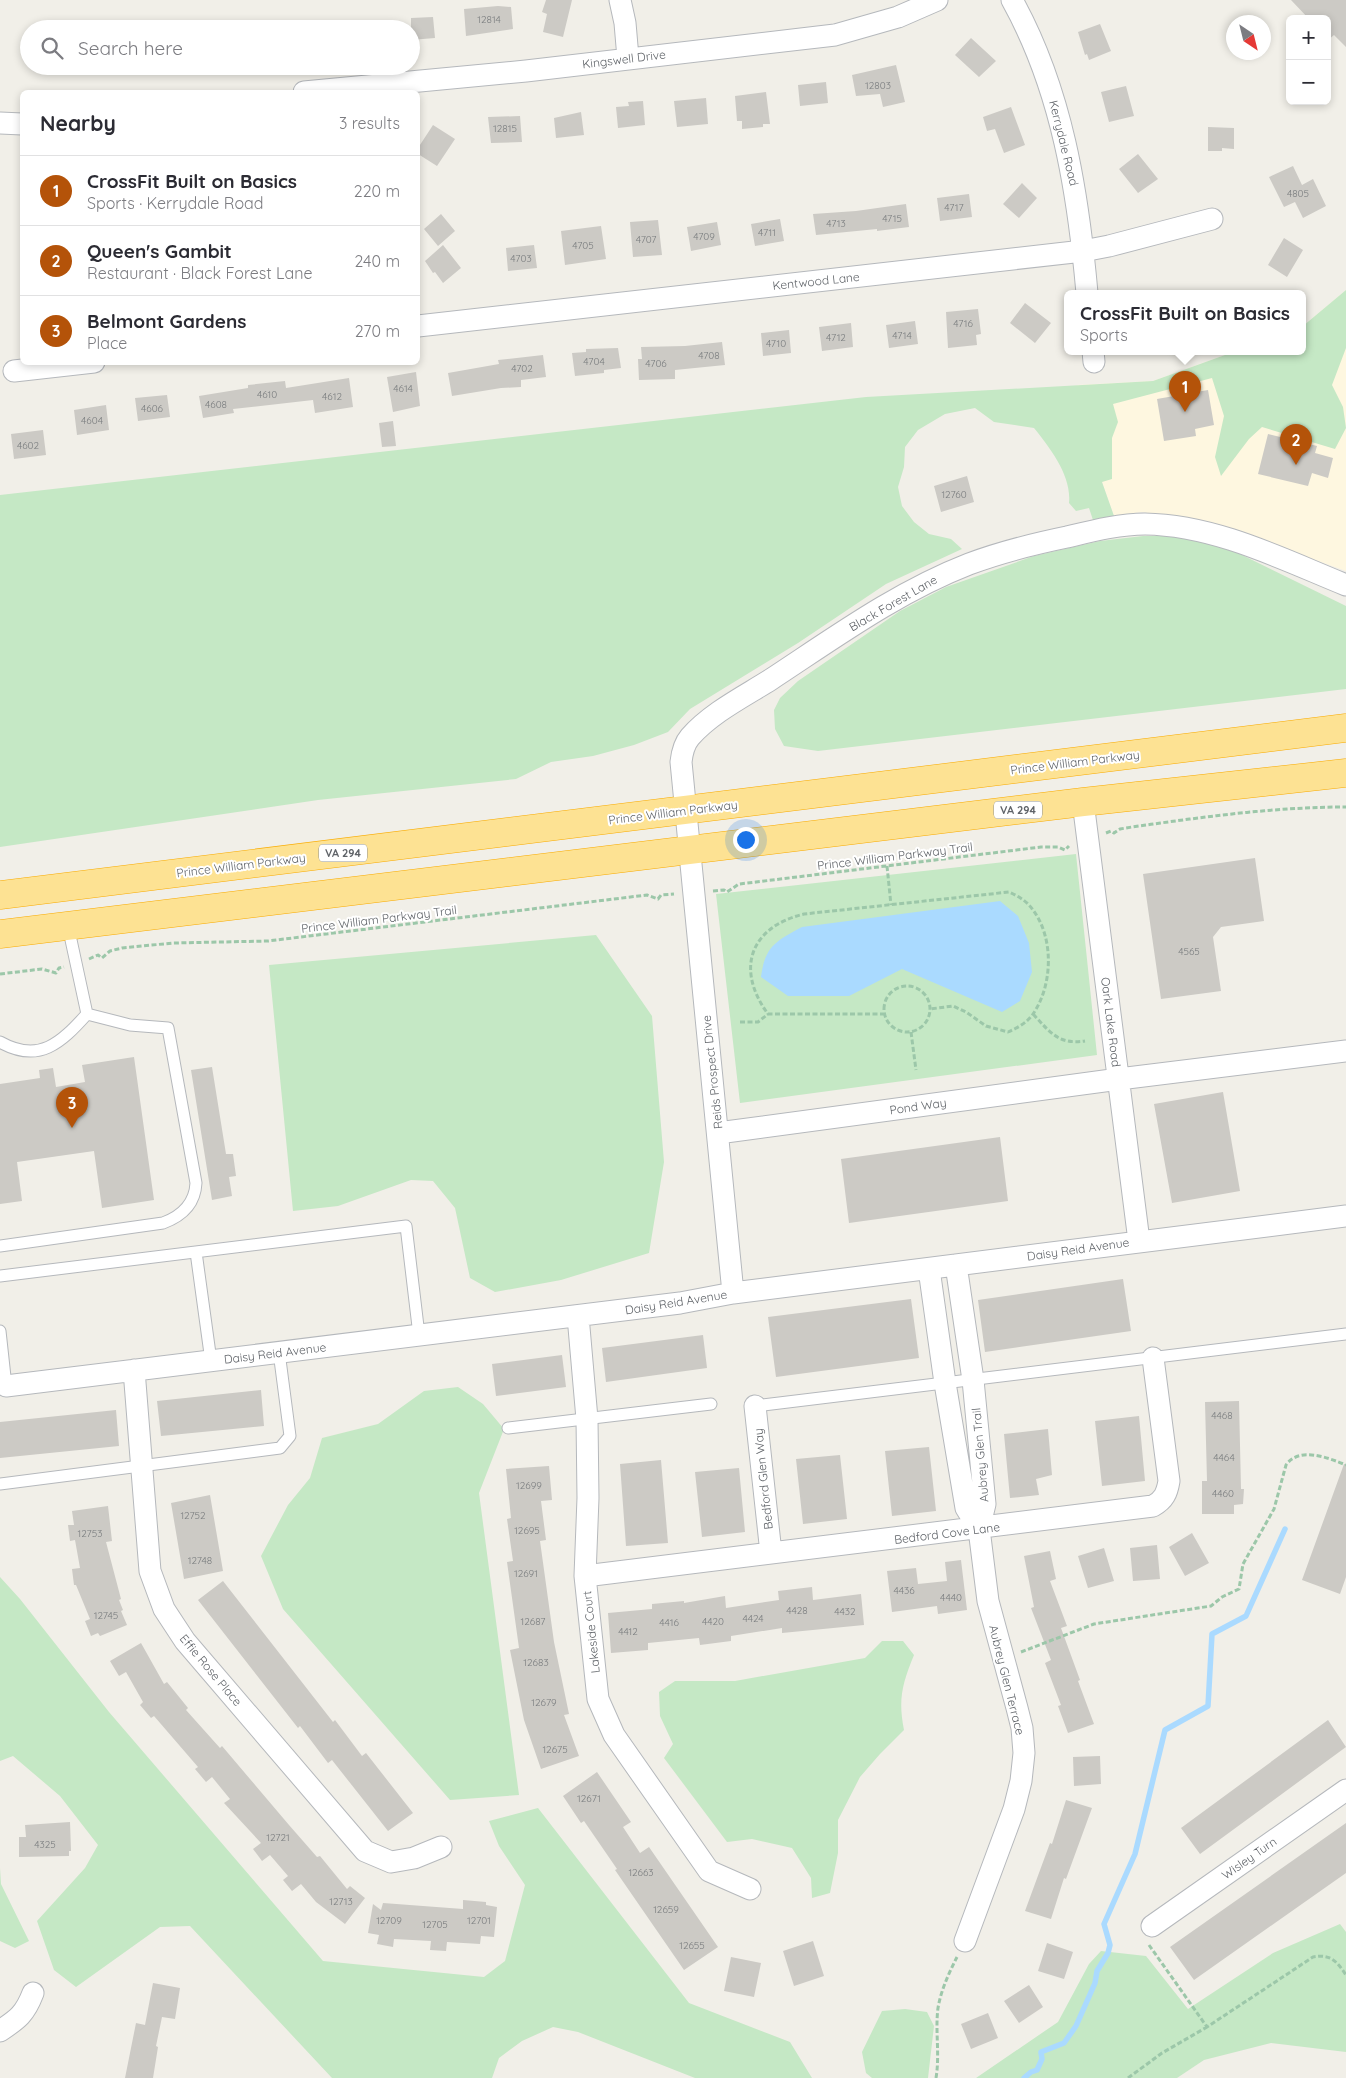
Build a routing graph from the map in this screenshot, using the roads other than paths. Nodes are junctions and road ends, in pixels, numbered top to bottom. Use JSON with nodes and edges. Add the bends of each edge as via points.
{"nodes":[{"id":1,"x":620,"y":0,"type":"edge"},
{"id":2,"x":937,"y":0,"type":"edge"},
{"id":3,"x":1012,"y":0,"type":"edge"},
{"id":4,"x":628,"y":58,"type":"junction"},
{"id":5,"x":364,"y":90,"type":"edge"},
{"id":6,"x":0,"y":123,"type":"edge"},
{"id":7,"x":20,"y":124,"type":"edge"},
{"id":8,"x":1212,"y":219,"type":"dead end"},
{"id":9,"x":1083,"y":251,"type":"junction"},
{"id":10,"x":1087,"y":290,"type":"edge"},
{"id":11,"x":420,"y":326,"type":"edge"},
{"id":12,"x":70,"y":365,"type":"edge"},
{"id":13,"x":14,"y":372,"type":"dead end"},
{"id":14,"x":1346,"y":585,"type":"edge"},
{"id":15,"x":1346,"y":728,"type":"edge"},
{"id":16,"x":1346,"y":773,"type":"edge"},
{"id":17,"x":1083,"y":802,"type":"junction"},
{"id":18,"x":686,"y":810,"type":"junction"},
{"id":19,"x":690,"y":850,"type":"junction"},
{"id":20,"x":0,"y":895,"type":"edge"},
{"id":21,"x":68,"y":926,"type":"junction"},
{"id":22,"x":0,"y":934,"type":"edge"},
{"id":23,"x":87,"y":1014,"type":"junction"},
{"id":24,"x":0,"y":1042,"type":"edge"},
{"id":25,"x":1346,"y":1051,"type":"edge"},
{"id":26,"x":1118,"y":1079,"type":"junction"},
{"id":27,"x":718,"y":1132,"type":"junction"},
{"id":28,"x":1346,"y":1216,"type":"edge"},
{"id":29,"x":1139,"y":1241,"type":"junction"},
{"id":30,"x":0,"y":1246,"type":"edge"},
{"id":31,"x":196,"y":1252,"type":"junction"},
{"id":32,"x":956,"y":1266,"type":"junction"},
{"id":33,"x":929,"y":1269,"type":"junction"},
{"id":34,"x":0,"y":1276,"type":"edge"},
{"id":35,"x":734,"y":1293,"type":"junction"},
{"id":36,"x":578,"y":1316,"type":"junction"},
{"id":37,"x":0,"y":1331,"type":"edge"},
{"id":38,"x":1346,"y":1334,"type":"edge"},
{"id":39,"x":418,"y":1335,"type":"junction"},
{"id":40,"x":279,"y":1352,"type":"junction"},
{"id":41,"x":1153,"y":1358,"type":"junction"},
{"id":42,"x":211,"y":1361,"type":"junction"},
{"id":43,"x":134,"y":1370,"type":"junction"},
{"id":44,"x":973,"y":1380,"type":"junction"},
{"id":45,"x":945,"y":1383,"type":"junction"},
{"id":46,"x":6,"y":1386,"type":"joint"},
{"id":47,"x":711,"y":1404,"type":"dead end"},
{"id":48,"x":755,"y":1406,"type":"joint"},
{"id":49,"x":587,"y":1419,"type":"junction"},
{"id":50,"x":508,"y":1428,"type":"dead end"},
{"id":51,"x":141,"y":1465,"type":"junction"},
{"id":52,"x":0,"y":1484,"type":"edge"},
{"id":53,"x":979,"y":1529,"type":"junction"},
{"id":54,"x":771,"y":1553,"type":"junction"},
{"id":55,"x":585,"y":1576,"type":"junction"},
{"id":56,"x":1346,"y":1790,"type":"edge"},
{"id":57,"x":442,"y":1847,"type":"dead end"},
{"id":58,"x":750,"y":1889,"type":"dead end"},
{"id":59,"x":1152,"y":1926,"type":"road end"},
{"id":60,"x":964,"y":1941,"type":"road end"},
{"id":61,"x":32,"y":1993,"type":"dead end"},
{"id":62,"x":0,"y":2031,"type":"edge"}],
"edges":[{"from":1,"to":4,"type":"street"},
{"from":2,"to":4,"type":"street","name":"Kingswell Drive","via":[[898,17],[835,36]]},
{"from":3,"to":9,"type":"street","name":"Kerrydale Road","via":[[1036,50],[1067,144]]},
{"from":4,"to":5,"type":"street","name":"Kingswell Drive"},
{"from":6,"to":7,"type":"street"},
{"from":8,"to":9,"type":"street","name":"Kentwood Lane"},
{"from":9,"to":10,"type":"street","name":"Kerrydale Road"},
{"from":9,"to":11,"type":"street","name":"Kentwood Lane"},
{"from":12,"to":13,"type":"street"},
{"from":14,"to":18,"type":"street","name":"Black Forest Lane","via":[[1209,532],[1168,525],[1108,528],[994,555],[928,582],[888,604],[728,707],[695,733],[684,748],[681,762]]},
{"from":15,"to":18,"type":"highway","name":"Prince William Parkway","number":"VA 294"},
{"from":16,"to":17,"type":"highway","number":"VA 294"},
{"from":17,"to":19,"type":"highway","number":"VA 294"},
{"from":17,"to":26,"type":"street","name":"Oark Lake Road"},
{"from":18,"to":19,"type":"street","name":"Black Forest Lane"},
{"from":18,"to":20,"type":"highway","name":"Prince William Parkway","number":"VA 294"},
{"from":19,"to":21,"type":"highway","number":"VA 294"},
{"from":19,"to":27,"type":"street","name":"Reids Prospect Drive"},
{"from":21,"to":22,"type":"highway","number":"VA 294"},
{"from":21,"to":23,"type":"lane"},
{"from":23,"to":24,"type":"lane","via":[[64,1039],[48,1048],[20,1050]]},
{"from":23,"to":30,"type":"lane","via":[[130,1025],[168,1028],[196,1193],[185,1210],[163,1223]]},
{"from":25,"to":26,"type":"street","name":"Pond Way"},
{"from":26,"to":27,"type":"street","name":"Pond Way"},
{"from":26,"to":29,"type":"street","name":"Oark Lake Road"},
{"from":27,"to":35,"type":"street","name":"Reids Prospect Drive"},
{"from":28,"to":29,"type":"street","name":"Daisy Reid Avenue"},
{"from":29,"to":32,"type":"street","name":"Daisy Reid Avenue"},
{"from":31,"to":34,"type":"lane"},
{"from":31,"to":39,"type":"lane","via":[[406,1226]]},
{"from":31,"to":42,"type":"lane"},
{"from":32,"to":33,"type":"street","name":"Daisy Reid Avenue"},
{"from":32,"to":44,"type":"street","name":"Aubrey Glen Trail"},
{"from":33,"to":35,"type":"street","name":"Daisy Reid Avenue"},
{"from":33,"to":45,"type":"street","name":"Aubrey Glen Trail"},
{"from":35,"to":36,"type":"street","name":"Daisy Reid Avenue"},
{"from":36,"to":39,"type":"street","name":"Daisy Reid Avenue"},
{"from":36,"to":49,"type":"street","name":"Lakeside Court"},
{"from":37,"to":46,"type":"lane"},
{"from":38,"to":41,"type":"lane"},
{"from":39,"to":40,"type":"street","name":"Daisy Reid Avenue"},
{"from":40,"to":42,"type":"street","name":"Daisy Reid Avenue"},
{"from":40,"to":51,"type":"lane","via":[[290,1436],[280,1448]]},
{"from":41,"to":44,"type":"lane"},
{"from":41,"to":53,"type":"street","name":"Bedford Cove Lane","via":[[1169,1481],[1161,1502],[1144,1508]]},
{"from":42,"to":43,"type":"street","name":"Daisy Reid Avenue"},
{"from":43,"to":46,"type":"street","name":"Daisy Reid Avenue"},
{"from":43,"to":51,"type":"street","name":"Effie Rose Place"},
{"from":44,"to":45,"type":"lane"},
{"from":44,"to":53,"type":"street","name":"Aubrey Glen Trail","via":[[985,1504]]},
{"from":45,"to":48,"type":"lane"},
{"from":45,"to":53,"type":"street","name":"Aubrey Glen Trail","via":[[966,1508]]},
{"from":47,"to":49,"type":"lane"},
{"from":48,"to":54,"type":"street","name":"Bedford Glen Way"},
{"from":49,"to":50,"type":"lane"},
{"from":49,"to":55,"type":"street","name":"Lakeside Court"},
{"from":51,"to":52,"type":"lane"},
{"from":51,"to":57,"type":"street","name":"Effie Rose Place","via":[[150,1571],[164,1609],[185,1641],[364,1851],[391,1862],[414,1858]]},
{"from":53,"to":54,"type":"street","name":"Bedford Cove Lane"},
{"from":53,"to":60,"type":"street","name":"Aubrey Glen Terrace","via":[[988,1601],[1022,1728],[1024,1753],[1014,1810]]},
{"from":54,"to":55,"type":"street","name":"Bedford Cove Lane"},
{"from":55,"to":58,"type":"street","name":"Lakeside Court","via":[[598,1700],[614,1735],[709,1871]]},
{"from":56,"to":59,"type":"street","name":"Wisley Turn"},
{"from":61,"to":62,"type":"street","via":[[28,2007],[18,2019]]}]}
